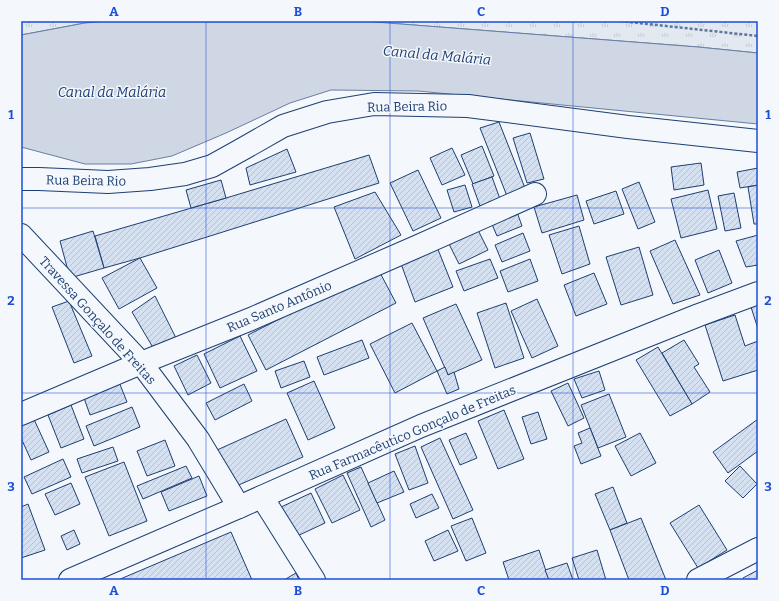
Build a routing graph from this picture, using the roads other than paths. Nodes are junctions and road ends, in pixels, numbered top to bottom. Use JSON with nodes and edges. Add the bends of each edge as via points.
{"nodes":[{"id":1,"x":758,"y":140,"type":"edge"},
{"id":2,"x":21,"y":179,"type":"edge"},
{"id":3,"x":535,"y":194,"type":"dead end"},
{"id":4,"x":21,"y":235,"type":"edge"},
{"id":5,"x":758,"y":293,"type":"edge"},
{"id":6,"x":141,"y":363,"type":"junction"},
{"id":7,"x":21,"y":414,"type":"edge"},
{"id":8,"x":262,"y":497,"type":"junction"},
{"id":9,"x":239,"y":507,"type":"junction"},
{"id":10,"x":758,"y":549,"type":"edge"},
{"id":11,"x":70,"y":580,"type":"edge"},
{"id":12,"x":314,"y":580,"type":"edge"},
{"id":13,"x":698,"y":580,"type":"edge"}],
"edges":[{"from":1,"to":2,"type":"street","name":"Rua Beira Rio","via":[[628,127],[468,106],[374,104],[328,112],[283,126],[212,166],[185,174],[108,182]]},
{"from":3,"to":6,"type":"street","name":"Rua Santo Antônio","via":[[251,319]]},
{"from":4,"to":6,"type":"street","name":"Travessa Gonçalo de Freitas"},
{"from":5,"to":8,"type":"street","name":"Rua Farmacêutico Gonçalo de Freitas","via":[[422,426]]},
{"from":6,"to":7,"type":"street","name":"Rua Santo Antônio"},
{"from":6,"to":9,"type":"street","name":"Travessa Gonçalo de Freitas","via":[[198,439]]},
{"from":8,"to":9,"type":"street","name":"Rua Farmacêutico Gonçalo de Freitas"},
{"from":8,"to":12,"type":"street"},
{"from":9,"to":11,"type":"street","name":"Rua Farmacêutico Gonçalo de Freitas"},
{"from":10,"to":13,"type":"street"}]}
